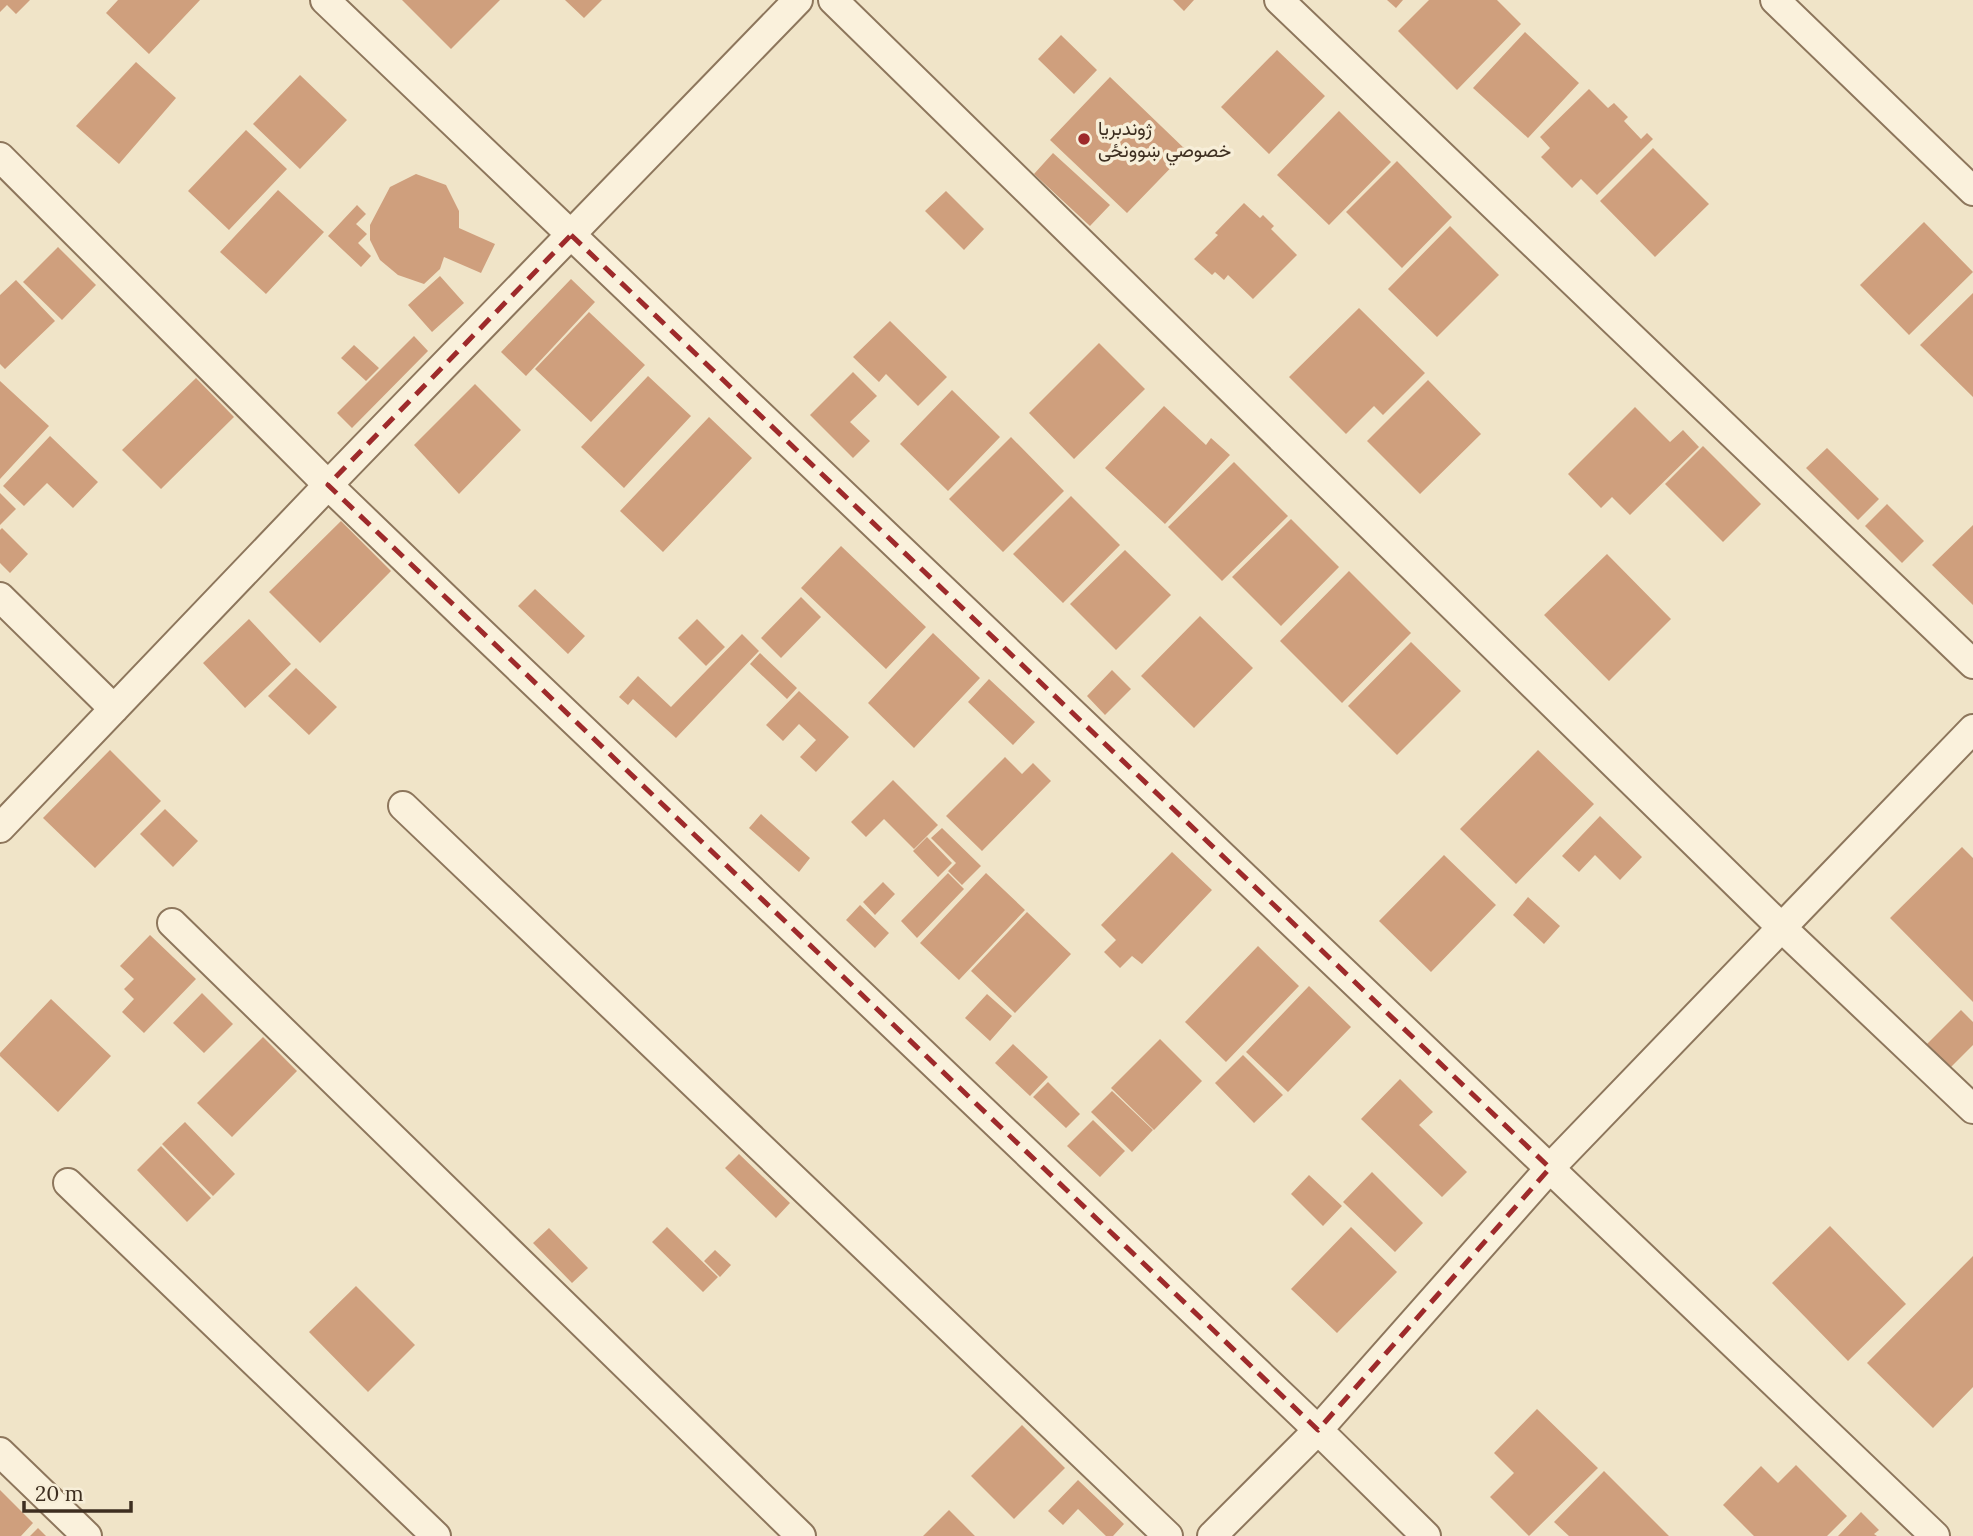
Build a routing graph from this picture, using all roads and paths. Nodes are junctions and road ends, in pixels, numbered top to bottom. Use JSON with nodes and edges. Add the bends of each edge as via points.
{"nodes":[{"id":1,"x":326,"y":0,"type":"edge"},
{"id":2,"x":798,"y":0,"type":"edge"},
{"id":3,"x":833,"y":0,"type":"edge"},
{"id":4,"x":1279,"y":0,"type":"edge"},
{"id":5,"x":1776,"y":0,"type":"edge"},
{"id":6,"x":0,"y":158,"type":"edge"},
{"id":7,"x":1973,"y":191,"type":"edge"},
{"id":8,"x":571,"y":235,"type":"junction"},
{"id":9,"x":328,"y":485,"type":"junction"},
{"id":10,"x":0,"y":597,"type":"edge"},
{"id":11,"x":1973,"y":664,"type":"edge"},
{"id":12,"x":114,"y":709,"type":"junction"},
{"id":13,"x":1973,"y":729,"type":"edge"},
{"id":14,"x":403,"y":806,"type":"dead end"},
{"id":15,"x":0,"y":828,"type":"edge"},
{"id":16,"x":172,"y":923,"type":"dead end"},
{"id":17,"x":1782,"y":927,"type":"junction"},
{"id":18,"x":1973,"y":1109,"type":"edge"},
{"id":19,"x":1550,"y":1168,"type":"junction"},
{"id":20,"x":68,"y":1183,"type":"dead end"},
{"id":21,"x":1318,"y":1430,"type":"junction"},
{"id":22,"x":0,"y":1452,"type":"edge"},
{"id":23,"x":87,"y":1536,"type":"edge"},
{"id":24,"x":436,"y":1536,"type":"edge"},
{"id":25,"x":801,"y":1536,"type":"edge"},
{"id":26,"x":1168,"y":1536,"type":"edge"},
{"id":27,"x":1213,"y":1536,"type":"edge"},
{"id":28,"x":1426,"y":1536,"type":"edge"},
{"id":29,"x":1935,"y":1536,"type":"edge"}],
"edges":[{"from":1,"to":8,"type":"street"},
{"from":2,"to":8,"type":"street"},
{"from":3,"to":17,"type":"street"},
{"from":4,"to":11,"type":"street"},
{"from":5,"to":7,"type":"street"},
{"from":6,"to":9,"type":"street"},
{"from":8,"to":9,"type":"street"},
{"from":8,"to":19,"type":"street"},
{"from":9,"to":12,"type":"street"},
{"from":9,"to":21,"type":"street"},
{"from":10,"to":12,"type":"street"},
{"from":12,"to":15,"type":"street"},
{"from":13,"to":17,"type":"street"},
{"from":14,"to":26,"type":"street"},
{"from":16,"to":25,"type":"street"},
{"from":17,"to":18,"type":"street"},
{"from":17,"to":19,"type":"street"},
{"from":19,"to":21,"type":"street"},
{"from":19,"to":29,"type":"street"},
{"from":20,"to":24,"type":"street"},
{"from":21,"to":27,"type":"street"},
{"from":21,"to":28,"type":"street"},
{"from":22,"to":23,"type":"street"}]}
